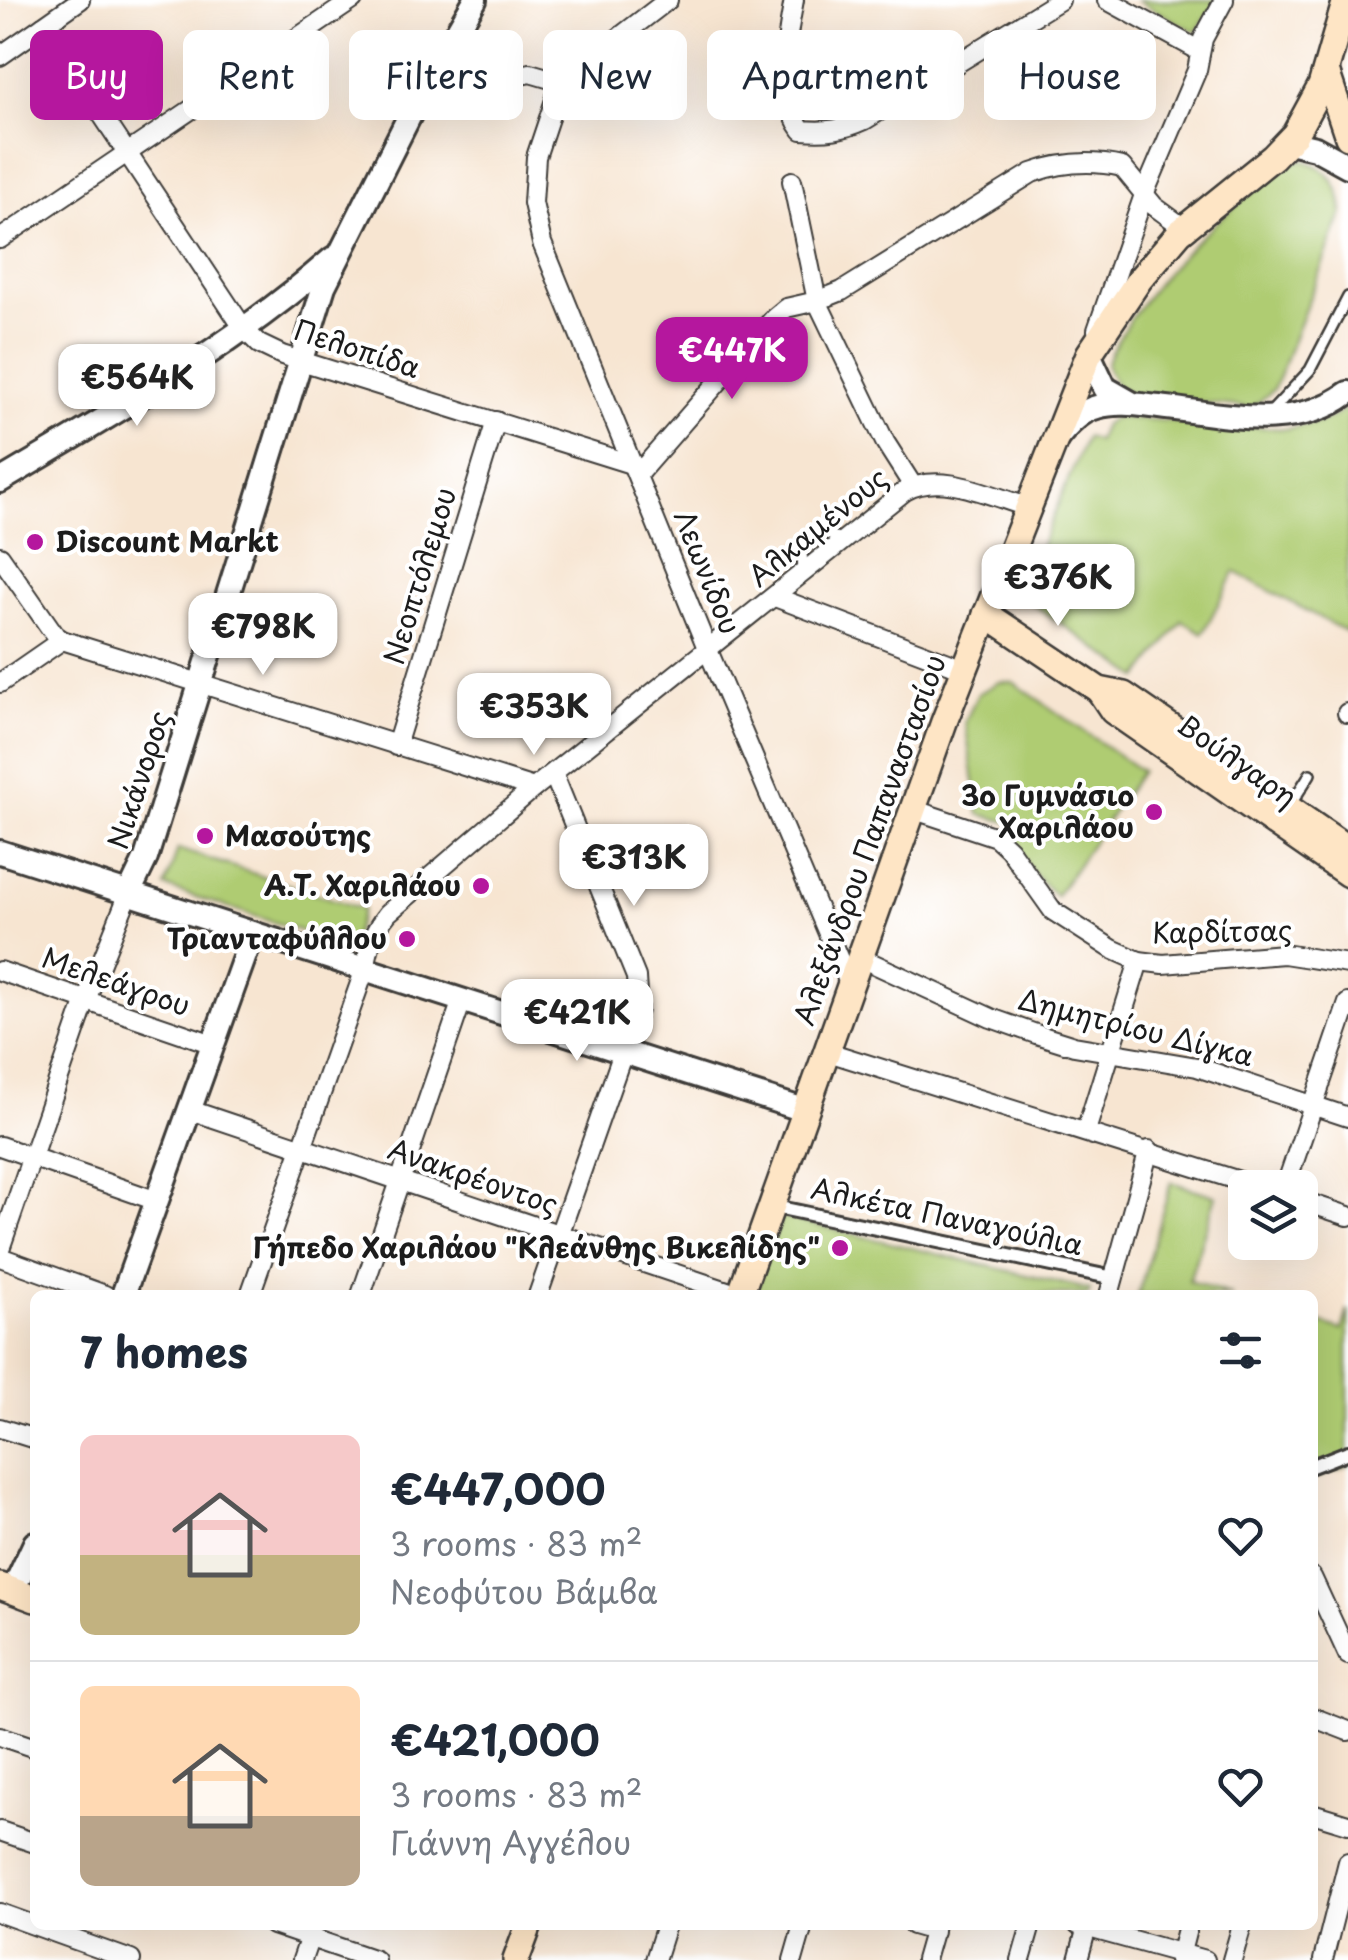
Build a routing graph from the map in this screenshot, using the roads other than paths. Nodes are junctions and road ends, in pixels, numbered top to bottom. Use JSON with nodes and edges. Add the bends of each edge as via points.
{"nodes":[{"id":1,"x":80,"y":0,"type":"edge"},
{"id":2,"x":353,"y":0,"type":"edge"},
{"id":3,"x":475,"y":0,"type":"edge"},
{"id":4,"x":668,"y":0,"type":"edge"},
{"id":5,"x":794,"y":0,"type":"edge"},
{"id":6,"x":1060,"y":0,"type":"edge"},
{"id":7,"x":1107,"y":0,"type":"edge"},
{"id":8,"x":1224,"y":0,"type":"edge"},
{"id":9,"x":1346,"y":0,"type":"edge"},
{"id":10,"x":43,"y":26,"type":"junction"},
{"id":11,"x":458,"y":30,"type":"edge"},
{"id":12,"x":628,"y":30,"type":"edge"},
{"id":13,"x":1200,"y":51,"type":"junction"},
{"id":14,"x":0,"y":56,"type":"edge"},
{"id":15,"x":1326,"y":71,"type":"junction"},
{"id":16,"x":407,"y":120,"type":"edge"},
{"id":17,"x":547,"y":120,"type":"edge"},
{"id":18,"x":1348,"y":136,"type":"edge"},
{"id":19,"x":1289,"y":142,"type":"junction"},
{"id":20,"x":127,"y":154,"type":"junction"},
{"id":21,"x":1348,"y":166,"type":"edge"},
{"id":22,"x":792,"y":180,"type":"dead end"},
{"id":23,"x":1145,"y":192,"type":"junction"},
{"id":24,"x":1184,"y":228,"type":"junction"},
{"id":25,"x":0,"y":239,"type":"edge"},
{"id":26,"x":342,"y":250,"type":"junction"},
{"id":27,"x":1348,"y":298,"type":"edge"},
{"id":28,"x":813,"y":302,"type":"junction"},
{"id":29,"x":244,"y":329,"type":"junction"},
{"id":30,"x":1090,"y":354,"type":"junction"},
{"id":31,"x":300,"y":361,"type":"junction"},
{"id":32,"x":1348,"y":393,"type":"edge"},
{"id":33,"x":1137,"y":405,"type":"junction"},
{"id":34,"x":1264,"y":416,"type":"junction"},
{"id":35,"x":496,"y":421,"type":"junction"},
{"id":36,"x":1054,"y":443,"type":"junction"},
{"id":37,"x":636,"y":470,"type":"junction"},
{"id":38,"x":0,"y":481,"type":"edge"},
{"id":39,"x":913,"y":486,"type":"junction"},
{"id":40,"x":1028,"y":507,"type":"junction"},
{"id":41,"x":0,"y":556,"type":"edge"},
{"id":42,"x":775,"y":597,"type":"junction"},
{"id":43,"x":986,"y":614,"type":"junction"},
{"id":44,"x":62,"y":640,"type":"junction"},
{"id":45,"x":707,"y":648,"type":"junction"},
{"id":46,"x":964,"y":669,"type":"junction"},
{"id":47,"x":201,"y":682,"type":"junction"},
{"id":48,"x":0,"y":683,"type":"edge"},
{"id":49,"x":396,"y":746,"type":"junction"},
{"id":50,"x":553,"y":772,"type":"junction"},
{"id":51,"x":1310,"y":774,"type":"dead end"},
{"id":52,"x":534,"y":788,"type":"junction"},
{"id":53,"x":912,"y":810,"type":"junction"},
{"id":54,"x":1283,"y":817,"type":"junction"},
{"id":55,"x":1348,"y":849,"type":"edge"},
{"id":56,"x":0,"y":852,"type":"edge"},
{"id":57,"x":1348,"y":874,"type":"edge"},
{"id":58,"x":130,"y":893,"type":"junction"},
{"id":59,"x":254,"y":933,"type":"junction"},
{"id":60,"x":860,"y":957,"type":"junction"},
{"id":61,"x":1139,"y":961,"type":"junction"},
{"id":62,"x":1348,"y":964,"type":"edge"},
{"id":63,"x":365,"y":969,"type":"junction"},
{"id":64,"x":0,"y":970,"type":"edge"},
{"id":65,"x":849,"y":982,"type":"junction"},
{"id":66,"x":86,"y":1000,"type":"junction"},
{"id":67,"x":462,"y":1000,"type":"junction"},
{"id":68,"x":1348,"y":1002,"type":"edge"},
{"id":69,"x":214,"y":1044,"type":"junction"},
{"id":70,"x":825,"y":1051,"type":"junction"},
{"id":71,"x":624,"y":1052,"type":"junction"},
{"id":72,"x":1111,"y":1052,"type":"junction"},
{"id":73,"x":1314,"y":1107,"type":"junction"},
{"id":74,"x":190,"y":1110,"type":"junction"},
{"id":75,"x":804,"y":1110,"type":"junction"},
{"id":76,"x":1348,"y":1117,"type":"edge"},
{"id":77,"x":1086,"y":1131,"type":"junction"},
{"id":78,"x":0,"y":1146,"type":"edge"},
{"id":79,"x":302,"y":1148,"type":"junction"},
{"id":80,"x":1149,"y":1150,"type":"junction"},
{"id":81,"x":32,"y":1158,"type":"junction"},
{"id":82,"x":1291,"y":1170,"type":"edge"},
{"id":83,"x":1228,"y":1177,"type":"edge"},
{"id":84,"x":402,"y":1182,"type":"junction"},
{"id":85,"x":157,"y":1201,"type":"junction"},
{"id":86,"x":771,"y":1206,"type":"junction"},
{"id":87,"x":1318,"y":1206,"type":"edge"},
{"id":88,"x":1348,"y":1216,"type":"edge"},
{"id":89,"x":560,"y":1234,"type":"junction"},
{"id":90,"x":0,"y":1249,"type":"edge"},
{"id":91,"x":0,"y":1257,"type":"edge"},
{"id":92,"x":1111,"y":1286,"type":"edge"},
{"id":93,"x":91,"y":1290,"type":"edge"},
{"id":94,"x":126,"y":1290,"type":"edge"},
{"id":95,"x":252,"y":1290,"type":"edge"},
{"id":96,"x":363,"y":1290,"type":"edge"},
{"id":97,"x":540,"y":1290,"type":"edge"},
{"id":98,"x":725,"y":1290,"type":"edge"},
{"id":99,"x":742,"y":1290,"type":"edge"},
{"id":100,"x":0,"y":1428,"type":"edge"},
{"id":101,"x":30,"y":1438,"type":"edge"},
{"id":102,"x":1348,"y":1452,"type":"edge"},
{"id":103,"x":1318,"y":1464,"type":"edge"},
{"id":104,"x":30,"y":1555,"type":"edge"},
{"id":105,"x":1318,"y":1590,"type":"edge"},
{"id":106,"x":12,"y":1596,"type":"edge"},
{"id":107,"x":1348,"y":1655,"type":"edge"},
{"id":108,"x":1318,"y":1719,"type":"edge"},
{"id":109,"x":1348,"y":1731,"type":"edge"},
{"id":110,"x":0,"y":1736,"type":"edge"},
{"id":111,"x":30,"y":1746,"type":"edge"},
{"id":112,"x":1318,"y":1816,"type":"edge"},
{"id":113,"x":1348,"y":1824,"type":"edge"},
{"id":114,"x":0,"y":1831,"type":"edge"},
{"id":115,"x":30,"y":1841,"type":"edge"},
{"id":116,"x":1348,"y":1862,"type":"edge"},
{"id":117,"x":0,"y":1913,"type":"edge"},
{"id":118,"x":30,"y":1924,"type":"edge"},
{"id":119,"x":45,"y":1930,"type":"edge"},
{"id":120,"x":510,"y":1930,"type":"edge"},
{"id":121,"x":527,"y":1930,"type":"edge"},
{"id":122,"x":664,"y":1930,"type":"edge"},
{"id":123,"x":802,"y":1930,"type":"edge"},
{"id":124,"x":933,"y":1930,"type":"edge"},
{"id":125,"x":1030,"y":1930,"type":"edge"},
{"id":126,"x":1082,"y":1930,"type":"edge"},
{"id":127,"x":1114,"y":1930,"type":"edge"},
{"id":128,"x":1187,"y":1930,"type":"edge"},
{"id":129,"x":1241,"y":1930,"type":"edge"},
{"id":130,"x":312,"y":1931,"type":"edge"},
{"id":131,"x":1180,"y":1957,"type":"edge"},
{"id":132,"x":118,"y":1958,"type":"edge"},
{"id":133,"x":302,"y":1960,"type":"edge"},
{"id":134,"x":375,"y":1960,"type":"edge"},
{"id":135,"x":499,"y":1960,"type":"edge"},
{"id":136,"x":516,"y":1960,"type":"edge"},
{"id":137,"x":655,"y":1960,"type":"edge"},
{"id":138,"x":793,"y":1960,"type":"edge"},
{"id":139,"x":925,"y":1960,"type":"edge"},
{"id":140,"x":1021,"y":1960,"type":"edge"},
{"id":141,"x":1078,"y":1960,"type":"edge"},
{"id":142,"x":1205,"y":1960,"type":"edge"},
{"id":143,"x":1232,"y":1960,"type":"edge"},
{"id":144,"x":1322,"y":1960,"type":"edge"}],
"edges":[{"from":1,"to":10,"type":"street"},
{"from":2,"to":20,"type":"street"},
{"from":3,"to":11,"type":"street","name":"Νικάνορος"},
{"from":4,"to":12,"type":"street"},
{"from":5,"to":6,"type":"street","via":[[786,92],[802,130],[843,130],[865,120]]},
{"from":7,"to":13,"type":"street"},
{"from":8,"to":13,"type":"street","name":"Αλεξάνδρου Παπαναστασίου"},
{"from":9,"to":15,"type":"main road","name":"Αλεξάνδρου Παπαναστασίου"},
{"from":10,"to":14,"type":"street"},
{"from":10,"to":20,"type":"street","name":"Πελοπίδα"},
{"from":13,"to":23,"type":"street","name":"Αλεξάνδρου Παπαναστασίου"},
{"from":15,"to":18,"type":"main road"},
{"from":15,"to":19,"type":"main road","name":"Αλεξάνδρου Παπαναστασίου"},
{"from":16,"to":26,"type":"street","name":"Νικάνορος"},
{"from":17,"to":37,"type":"street","name":"Λεωνίδου","via":[[538,147],[534,212]]},
{"from":19,"to":21,"type":"street"},
{"from":19,"to":24,"type":"main road","name":"Αλεξάνδρου Παπαναστασίου"},
{"from":20,"to":25,"type":"street"},
{"from":20,"to":29,"type":"street","name":"Πελοπίδα"},
{"from":22,"to":28,"type":"street"},
{"from":23,"to":24,"type":"street"},
{"from":23,"to":28,"type":"street","via":[[1128,172],[1111,165],[1044,169]]},
{"from":23,"to":30,"type":"street","name":"Αλεξάνδρου Παπαναστασίου"},
{"from":24,"to":30,"type":"main road","name":"Αλεξάνδρου Παπαναστασίου"},
{"from":26,"to":29,"type":"street"},
{"from":26,"to":31,"type":"street","name":"Νικάνορος"},
{"from":27,"to":34,"type":"lane","via":[[1310,370]]},
{"from":28,"to":37,"type":"street","via":[[774,318]]},
{"from":28,"to":39,"type":"street"},
{"from":29,"to":31,"type":"street","name":"Πελοπίδα","via":[[263,346]]},
{"from":29,"to":38,"type":"street"},
{"from":30,"to":33,"type":"street","via":[[1105,388]]},
{"from":30,"to":36,"type":"main road","name":"Αλεξάνδρου Παπαναστασίου"},
{"from":31,"to":35,"type":"street","name":"Πελοπίδα"},
{"from":31,"to":47,"type":"street","name":"Νικάνορος"},
{"from":32,"to":34,"type":"street","via":[[1304,414]]},
{"from":33,"to":34,"type":"street"},
{"from":33,"to":36,"type":"street","via":[[1088,410]]},
{"from":35,"to":37,"type":"street","name":"Πελοπίδα"},
{"from":35,"to":49,"type":"street","name":"Νεοπτόλεμου"},
{"from":36,"to":40,"type":"main road","name":"Αλεξάνδρου Παπαναστασίου"},
{"from":37,"to":45,"type":"street","name":"Λεωνίδου"},
{"from":39,"to":40,"type":"street","name":"Αλκαμένους","via":[[956,486]]},
{"from":39,"to":42,"type":"street","name":"Αλκαμένους"},
{"from":40,"to":43,"type":"main road","name":"Αλεξάνδρου Παπαναστασίου"},
{"from":41,"to":44,"type":"street"},
{"from":42,"to":45,"type":"street","name":"Αλκαμένους"},
{"from":42,"to":46,"type":"street"},
{"from":43,"to":46,"type":"main road","name":"Αλεξάνδρου Παπαναστασίου"},
{"from":43,"to":54,"type":"main road","name":"Βούλγαρη","via":[[1099,690],[1113,711]]},
{"from":44,"to":47,"type":"street"},
{"from":44,"to":48,"type":"street"},
{"from":45,"to":50,"type":"street","name":"Αλκαμένους"},
{"from":45,"to":65,"type":"street","name":"Λεωνίδου"},
{"from":46,"to":53,"type":"main road","name":"Αλεξάνδρου Παπαναστασίου"},
{"from":47,"to":49,"type":"street"},
{"from":47,"to":58,"type":"street","name":"Νικάνορος"},
{"from":49,"to":52,"type":"street"},
{"from":50,"to":52,"type":"street","name":"Αλκαμένους"},
{"from":50,"to":71,"type":"street","via":[[639,988]]},
{"from":51,"to":54,"type":"lane"},
{"from":52,"to":63,"type":"street","name":"Αλκαμένους","via":[[388,914],[376,928]]},
{"from":53,"to":60,"type":"main road","name":"Αλεξάνδρου Παπαναστασίου"},
{"from":53,"to":61,"type":"street","name":"Καρδίτσας","via":[[996,837],[1054,911]]},
{"from":54,"to":55,"type":"main road","name":"Βούλγαρη"},
{"from":54,"to":57,"type":"main road","name":"Βούλγαρη"},
{"from":56,"to":58,"type":"street"},
{"from":58,"to":59,"type":"street"},
{"from":58,"to":66,"type":"street","name":"Νικάνορος"},
{"from":59,"to":63,"type":"street"},
{"from":59,"to":69,"type":"street"},
{"from":60,"to":65,"type":"main road","name":"Αλεξάνδρου Παπαναστασίου"},
{"from":60,"to":72,"type":"street","name":"Δημητρίου Δίγκα","via":[[992,1018]]},
{"from":61,"to":62,"type":"street","name":"Καρδίτσας","via":[[1284,954]]},
{"from":61,"to":72,"type":"street"},
{"from":63,"to":67,"type":"street"},
{"from":63,"to":79,"type":"street","name":"Αλκαμένους"},
{"from":64,"to":66,"type":"street","name":"Μελεάγρου"},
{"from":65,"to":70,"type":"main road","name":"Αλεξάνδρου Παπαναστασίου"},
{"from":66,"to":69,"type":"street","name":"Μελεάγρου"},
{"from":66,"to":81,"type":"street","name":"Νικάνορος"},
{"from":67,"to":71,"type":"street"},
{"from":67,"to":84,"type":"street"},
{"from":68,"to":73,"type":"street"},
{"from":69,"to":74,"type":"street"},
{"from":70,"to":75,"type":"main road","name":"Αλεξάνδρου Παπαναστασίου"},
{"from":70,"to":77,"type":"street"},
{"from":71,"to":75,"type":"street"},
{"from":71,"to":89,"type":"street"},
{"from":72,"to":73,"type":"street","name":"Δημητρίου Δίγκα","via":[[1196,1067]]},
{"from":72,"to":77,"type":"street"},
{"from":73,"to":76,"type":"street","name":"Δημητρίου Δίγκα"},
{"from":73,"to":82,"type":"street"},
{"from":74,"to":79,"type":"street","name":"Ανακρέοντος"},
{"from":74,"to":85,"type":"street"},
{"from":75,"to":86,"type":"main road","name":"Αλεξάνδρου Παπαναστασίου"},
{"from":77,"to":80,"type":"street"},
{"from":78,"to":81,"type":"street"},
{"from":79,"to":84,"type":"street","name":"Ανακρέοντος"},
{"from":79,"to":95,"type":"street","name":"Αλκαμένους"},
{"from":80,"to":83,"type":"street"},
{"from":80,"to":92,"type":"street"},
{"from":81,"to":85,"type":"street"},
{"from":81,"to":90,"type":"street","name":"Νικάνορος"},
{"from":84,"to":89,"type":"street","name":"Ανακρέοντος"},
{"from":84,"to":96,"type":"street"},
{"from":85,"to":94,"type":"street"},
{"from":86,"to":92,"type":"street","name":"Αλκέτα Παναγούλια"},
{"from":86,"to":99,"type":"main road","name":"Αλεξάνδρου Παπαναστασίου"},
{"from":87,"to":88,"type":"street"},
{"from":89,"to":97,"type":"street"},
{"from":89,"to":98,"type":"street","name":"Ανακρέοντος"},
{"from":91,"to":93,"type":"street"},
{"from":100,"to":101,"type":"street"},
{"from":102,"to":103,"type":"street"},
{"from":104,"to":106,"type":"street"},
{"from":105,"to":107,"type":"street"},
{"from":108,"to":109,"type":"street"},
{"from":110,"to":111,"type":"street"},
{"from":112,"to":113,"type":"street"},
{"from":114,"to":115,"type":"street"},
{"from":116,"to":144,"type":"street"},
{"from":117,"to":118,"type":"street"},
{"from":119,"to":132,"type":"street"},
{"from":120,"to":135,"type":"main road"},
{"from":121,"to":136,"type":"main road"},
{"from":122,"to":137,"type":"street"},
{"from":123,"to":138,"type":"street"},
{"from":124,"to":139,"type":"street"},
{"from":125,"to":140,"type":"street"},
{"from":126,"to":141,"type":"street"},
{"from":127,"to":131,"type":"street"},
{"from":128,"to":131,"type":"street"},
{"from":129,"to":143,"type":"street"},
{"from":130,"to":133,"type":"street"},
{"from":130,"to":134,"type":"street"},
{"from":131,"to":142,"type":"street"}]}
